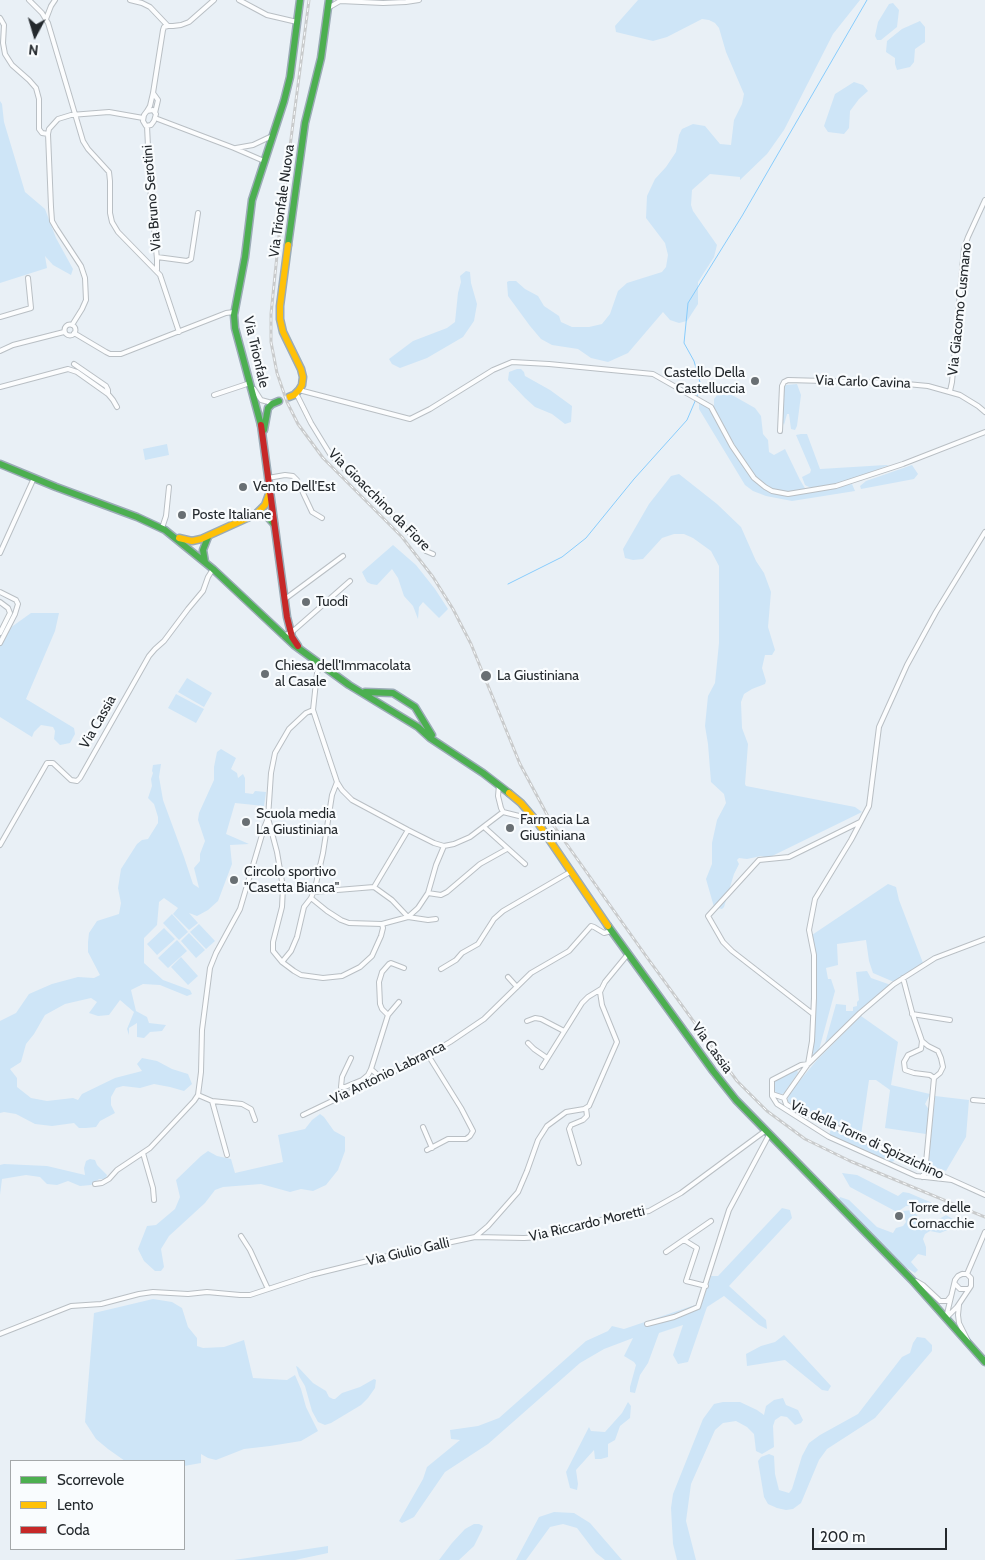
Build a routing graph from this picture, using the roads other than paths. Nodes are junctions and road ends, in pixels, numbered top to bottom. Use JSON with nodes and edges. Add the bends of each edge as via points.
{"nodes":[{"id":1,"x":29,"y":0,"type":"edge"},
{"id":2,"x":55,"y":0,"type":"edge"},
{"id":3,"x":130,"y":0,"type":"edge"},
{"id":4,"x":214,"y":0,"type":"edge"},
{"id":5,"x":239,"y":0,"type":"edge"},
{"id":6,"x":300,"y":0,"type":"edge"},
{"id":7,"x":329,"y":0,"type":"edge"},
{"id":8,"x":419,"y":0,"type":"edge"},
{"id":9,"x":340,"y":1,"type":"edge"},
{"id":10,"x":328,"y":9,"type":"junction"},
{"id":11,"x":0,"y":18,"type":"edge"},
{"id":12,"x":46,"y":19,"type":"junction"},
{"id":13,"x":297,"y":22,"type":"junction"},
{"id":14,"x":168,"y":26,"type":"junction"},
{"id":15,"x":153,"y":93,"type":"junction"},
{"id":16,"x":147,"y":111,"type":"junction"},
{"id":17,"x":74,"y":115,"type":"junction"},
{"id":18,"x":155,"y":115,"type":"junction"},
{"id":19,"x":143,"y":118,"type":"junction"},
{"id":20,"x":147,"y":126,"type":"junction"},
{"id":21,"x":48,"y":134,"type":"junction"},
{"id":22,"x":272,"y":136,"type":"junction"},
{"id":23,"x":234,"y":148,"type":"junction"},
{"id":24,"x":264,"y":161,"type":"junction"},
{"id":25,"x":985,"y":200,"type":"edge"},
{"id":26,"x":198,"y":213,"type":"dead end"},
{"id":27,"x":157,"y":257,"type":"junction"},
{"id":28,"x":156,"y":270,"type":"junction"},
{"id":29,"x":28,"y":278,"type":"dead end"},
{"id":30,"x":234,"y":312,"type":"junction"},
{"id":31,"x":0,"y":317,"type":"edge"},
{"id":32,"x":72,"y":325,"type":"junction"},
{"id":33,"x":64,"y":332,"type":"junction"},
{"id":34,"x":179,"y":332,"type":"junction"},
{"id":35,"x":74,"y":333,"type":"junction"},
{"id":36,"x":0,"y":351,"type":"edge"},
{"id":37,"x":74,"y":364,"type":"dead end"},
{"id":38,"x":250,"y":383,"type":"junction"},
{"id":39,"x":0,"y":387,"type":"edge"},
{"id":40,"x":950,"y":391,"type":"junction"},
{"id":41,"x":295,"y":393,"type":"junction"},
{"id":42,"x":108,"y":394,"type":"junction"},
{"id":43,"x":214,"y":395,"type":"dead end"},
{"id":44,"x":277,"y":402,"type":"joint"},
{"id":45,"x":117,"y":408,"type":"dead end"},
{"id":46,"x":985,"y":412,"type":"edge"},
{"id":47,"x":780,"y":431,"type":"dead end"},
{"id":48,"x":985,"y":432,"type":"edge"},
{"id":49,"x":263,"y":435,"type":"junction"},
{"id":50,"x":0,"y":465,"type":"edge"},
{"id":51,"x":34,"y":478,"type":"junction"},
{"id":52,"x":268,"y":478,"type":"junction"},
{"id":53,"x":169,"y":487,"type":"dead end"},
{"id":54,"x":270,"y":491,"type":"junction"},
{"id":55,"x":256,"y":514,"type":"junction"},
{"id":56,"x":322,"y":518,"type":"dead end"},
{"id":57,"x":275,"y":526,"type":"junction"},
{"id":58,"x":162,"y":528,"type":"junction"},
{"id":59,"x":985,"y":532,"type":"edge"},
{"id":60,"x":209,"y":536,"type":"junction"},
{"id":61,"x":175,"y":537,"type":"junction"},
{"id":62,"x":0,"y":553,"type":"edge"},
{"id":63,"x":433,"y":554,"type":"dead end"},
{"id":64,"x":343,"y":556,"type":"dead end"},
{"id":65,"x":205,"y":562,"type":"junction"},
{"id":66,"x":213,"y":569,"type":"junction"},
{"id":67,"x":350,"y":581,"type":"dead end"},
{"id":68,"x":0,"y":592,"type":"edge"},
{"id":69,"x":284,"y":600,"type":"junction"},
{"id":70,"x":0,"y":602,"type":"edge"},
{"id":71,"x":0,"y":633,"type":"edge"},
{"id":72,"x":290,"y":633,"type":"junction"},
{"id":73,"x":282,"y":636,"type":"junction"},
{"id":74,"x":0,"y":643,"type":"edge"},
{"id":75,"x":302,"y":651,"type":"junction"},
{"id":76,"x":321,"y":665,"type":"junction"},
{"id":77,"x":357,"y":690,"type":"junction"},
{"id":78,"x":384,"y":693,"type":"junction"},
{"id":79,"x":383,"y":705,"type":"junction"},
{"id":80,"x":313,"y":710,"type":"junction"},
{"id":81,"x":418,"y":711,"type":"junction"},
{"id":82,"x":410,"y":722,"type":"junction"},
{"id":83,"x":436,"y":740,"type":"junction"},
{"id":84,"x":337,"y":782,"type":"junction"},
{"id":85,"x":500,"y":785,"type":"junction"},
{"id":86,"x":503,"y":812,"type":"junction"},
{"id":87,"x":532,"y":815,"type":"junction"},
{"id":88,"x":268,"y":818,"type":"junction"},
{"id":89,"x":861,"y":822,"type":"junction"},
{"id":90,"x":484,"y":827,"type":"junction"},
{"id":91,"x":408,"y":830,"type":"junction"},
{"id":92,"x":0,"y":845,"type":"edge"},
{"id":93,"x":444,"y":846,"type":"junction"},
{"id":94,"x":507,"y":848,"type":"junction"},
{"id":95,"x":525,"y":864,"type":"dead end"},
{"id":96,"x":570,"y":872,"type":"junction"},
{"id":97,"x":374,"y":887,"type":"junction"},
{"id":98,"x":313,"y":892,"type":"junction"},
{"id":99,"x":428,"y":893,"type":"junction"},
{"id":100,"x":311,"y":898,"type":"junction"},
{"id":101,"x":408,"y":916,"type":"junction"},
{"id":102,"x":436,"y":919,"type":"dead end"},
{"id":103,"x":382,"y":924,"type":"junction"},
{"id":104,"x":611,"y":931,"type":"junction"},
{"id":105,"x":985,"y":939,"type":"edge"},
{"id":106,"x":628,"y":954,"type":"junction"},
{"id":107,"x":282,"y":962,"type":"junction"},
{"id":108,"x":404,"y":968,"type":"dead end"},
{"id":109,"x":441,"y":970,"type":"dead end"},
{"id":110,"x":508,"y":977,"type":"dead end"},
{"id":111,"x":903,"y":978,"type":"junction"},
{"id":112,"x":517,"y":987,"type":"junction"},
{"id":113,"x":601,"y":989,"type":"junction"},
{"id":114,"x":399,"y":1002,"type":"dead end"},
{"id":115,"x":813,"y":1014,"type":"junction"},
{"id":116,"x":912,"y":1014,"type":"junction"},
{"id":117,"x":388,"y":1015,"type":"junction"},
{"id":118,"x":950,"y":1020,"type":"dead end"},
{"id":119,"x":527,"y":1022,"type":"dead end"},
{"id":120,"x":564,"y":1031,"type":"junction"},
{"id":121,"x":922,"y":1041,"type":"junction"},
{"id":122,"x":528,"y":1043,"type":"dead end"},
{"id":123,"x":428,"y":1055,"type":"junction"},
{"id":124,"x":352,"y":1058,"type":"dead end"},
{"id":125,"x":548,"y":1058,"type":"junction"},
{"id":126,"x":808,"y":1064,"type":"junction"},
{"id":127,"x":542,"y":1067,"type":"dead end"},
{"id":128,"x":372,"y":1070,"type":"junction"},
{"id":129,"x":381,"y":1078,"type":"junction"},
{"id":130,"x":934,"y":1078,"type":"junction"},
{"id":131,"x":198,"y":1094,"type":"junction"},
{"id":132,"x":772,"y":1094,"type":"junction"},
{"id":133,"x":784,"y":1098,"type":"junction"},
{"id":134,"x":973,"y":1100,"type":"dead end"},
{"id":135,"x":212,"y":1101,"type":"junction"},
{"id":136,"x":985,"y":1101,"type":"edge"},
{"id":137,"x":586,"y":1108,"type":"junction"},
{"id":138,"x":804,"y":1112,"type":"junction"},
{"id":139,"x":303,"y":1115,"type":"dead end"},
{"id":140,"x":799,"y":1119,"type":"junction"},
{"id":141,"x":255,"y":1120,"type":"dead end"},
{"id":142,"x":828,"y":1123,"type":"junction"},
{"id":143,"x":423,"y":1127,"type":"dead end"},
{"id":144,"x":767,"y":1133,"type":"junction"},
{"id":145,"x":823,"y":1134,"type":"junction"},
{"id":146,"x":432,"y":1148,"type":"junction"},
{"id":147,"x":427,"y":1150,"type":"dead end"},
{"id":148,"x":143,"y":1153,"type":"junction"},
{"id":149,"x":227,"y":1155,"type":"dead end"},
{"id":150,"x":901,"y":1157,"type":"junction"},
{"id":151,"x":579,"y":1163,"type":"dead end"},
{"id":152,"x":896,"y":1168,"type":"junction"},
{"id":153,"x":925,"y":1168,"type":"junction"},
{"id":154,"x":922,"y":1177,"type":"junction"},
{"id":155,"x":952,"y":1180,"type":"junction"},
{"id":156,"x":95,"y":1184,"type":"dead end"},
{"id":157,"x":985,"y":1195,"type":"edge"},
{"id":158,"x":154,"y":1200,"type":"dead end"},
{"id":159,"x":711,"y":1221,"type":"dead end"},
{"id":160,"x":985,"y":1232,"type":"edge"},
{"id":161,"x":241,"y":1236,"type":"dead end"},
{"id":162,"x":475,"y":1237,"type":"junction"},
{"id":163,"x":684,"y":1240,"type":"junction"},
{"id":164,"x":666,"y":1252,"type":"dead end"},
{"id":165,"x":967,"y":1274,"type":"junction"},
{"id":166,"x":912,"y":1280,"type":"junction"},
{"id":167,"x":955,"y":1280,"type":"junction"},
{"id":168,"x":706,"y":1286,"type":"junction"},
{"id":169,"x":970,"y":1288,"type":"junction"},
{"id":170,"x":268,"y":1289,"type":"junction"},
{"id":171,"x":952,"y":1294,"type":"junction"},
{"id":172,"x":959,"y":1305,"type":"junction"},
{"id":173,"x":946,"y":1318,"type":"junction"},
{"id":174,"x":647,"y":1324,"type":"dead end"},
{"id":175,"x":0,"y":1334,"type":"edge"},
{"id":176,"x":969,"y":1343,"type":"junction"},
{"id":177,"x":985,"y":1362,"type":"edge"}],
"edges":[{"from":1,"to":12,"type":"street"},
{"from":2,"to":12,"type":"street"},
{"from":3,"to":14,"type":"street","via":[[150,8]]},
{"from":4,"to":14,"type":"street","via":[[189,22]]},
{"from":5,"to":13,"type":"street","via":[[267,15]]},
{"from":6,"to":13,"type":"main road","name":"Via Trionfale"},
{"from":7,"to":10,"type":"main road","name":"Via Trionfale Nuova"},
{"from":8,"to":9,"type":"street","via":[[383,3]]},
{"from":9,"to":10,"type":"street"},
{"from":10,"to":41,"type":"main road","name":"Via Trionfale Nuova","via":[[321,58],[305,123],[280,306],[283,332],[302,373],[303,380]]},
{"from":11,"to":21,"type":"street","via":[[4,24],[2,42],[7,58],[37,89],[39,129]]},
{"from":12,"to":17,"type":"street"},
{"from":13,"to":22,"type":"main road","name":"Via Trionfale","via":[[290,77]]},
{"from":14,"to":15,"type":"street","via":[[163,30]]},
{"from":15,"to":16,"type":"street"},
{"from":15,"to":18,"type":"street","via":[[158,100]]},
{"from":16,"to":18,"type":"street","via":[[152,110]]},
{"from":16,"to":19,"type":"street"},
{"from":17,"to":19,"type":"street","via":[[113,112]]},
{"from":17,"to":21,"type":"street","via":[[55,121]]},
{"from":17,"to":28,"type":"street","via":[[84,142],[110,174],[110,213],[114,226]]},
{"from":18,"to":20,"type":"street","via":[[152,124]]},
{"from":18,"to":23,"type":"street"},
{"from":19,"to":20,"type":"street"},
{"from":20,"to":27,"type":"street","name":"Via Bruno Serotini"},
{"from":21,"to":32,"type":"street","via":[[52,221],[78,260],[85,278],[86,300]]},
{"from":22,"to":23,"type":"street","via":[[246,147]]},
{"from":22,"to":24,"type":"main road","name":"Via Trionfale"},
{"from":23,"to":24,"type":"street"},
{"from":24,"to":30,"type":"main road","name":"Via Trionfale","via":[[252,200]]},
{"from":25,"to":40,"type":"street","name":"Via Giacomo Cusmano","via":[[964,248]]},
{"from":26,"to":27,"type":"street","via":[[191,259]]},
{"from":27,"to":28,"type":"street","name":"Via Bruno Serotini"},
{"from":28,"to":34,"type":"street"},
{"from":29,"to":31,"type":"street","via":[[31,308]]},
{"from":30,"to":34,"type":"street"},
{"from":30,"to":38,"type":"main road","name":"Via Trionfale"},
{"from":32,"to":33,"type":"street","via":[[66,326]]},
{"from":32,"to":35,"type":"street"},
{"from":33,"to":35,"type":"street","via":[[69,336]]},
{"from":33,"to":36,"type":"street"},
{"from":34,"to":35,"type":"street","via":[[116,355]]},
{"from":37,"to":42,"type":"street","via":[[106,386]]},
{"from":38,"to":43,"type":"street"},
{"from":38,"to":44,"type":"street","via":[[261,400]]},
{"from":38,"to":49,"type":"main road","name":"Via Trionfale"},
{"from":39,"to":42,"type":"street","via":[[68,369]]},
{"from":40,"to":46,"type":"street","name":"Via Carlo Cavina","via":[[970,400]]},
{"from":40,"to":47,"type":"street","name":"Via Carlo Cavina","via":[[914,384],[786,381],[782,386]]},
{"from":41,"to":48,"type":"street","via":[[410,419],[512,362],[653,374],[711,407],[754,478],[772,491],[788,494],[836,486]]},
{"from":41,"to":63,"type":"street","name":"Via Gioacchino da Fiore","via":[[330,454],[426,551]]},
{"from":42,"to":45,"type":"street"},
{"from":44,"to":49,"type":"main road","via":[[267,411]]},
{"from":49,"to":52,"type":"main road","name":"Via Trionfale"},
{"from":50,"to":51,"type":"main road","name":"Via Cassia"},
{"from":51,"to":58,"type":"main road","name":"Via Cassia"},
{"from":51,"to":62,"type":"street"},
{"from":52,"to":54,"type":"main road","name":"Via Trionfale"},
{"from":52,"to":56,"type":"street","via":[[293,476],[312,512]]},
{"from":53,"to":58,"type":"street"},
{"from":54,"to":55,"type":"main road"},
{"from":54,"to":57,"type":"main road","name":"Via Trionfale"},
{"from":55,"to":57,"type":"main road","via":[[266,515]]},
{"from":55,"to":60,"type":"main road"},
{"from":57,"to":69,"type":"main road","name":"Via Trionfale"},
{"from":58,"to":61,"type":"main road","name":"Via Cassia"},
{"from":59,"to":89,"type":"street","via":[[911,657],[879,727],[870,799]]},
{"from":60,"to":61,"type":"main road","via":[[192,541]]},
{"from":60,"to":65,"type":"main road","via":[[203,548]]},
{"from":61,"to":65,"type":"main road","name":"Via Cassia"},
{"from":64,"to":69,"type":"street"},
{"from":65,"to":66,"type":"main road","name":"Via Cassia"},
{"from":66,"to":73,"type":"main road","name":"Via Cassia"},
{"from":66,"to":92,"type":"street","name":"Via Cassia","via":[[204,591],[149,656],[80,778],[71,780],[53,763],[47,763]]},
{"from":67,"to":72,"type":"street"},
{"from":68,"to":74,"type":"street","via":[[18,604]]},
{"from":69,"to":72,"type":"main road","name":"Via Trionfale"},
{"from":70,"to":71,"type":"street","via":[[10,611]]},
{"from":72,"to":73,"type":"street"},
{"from":72,"to":75,"type":"main road","name":"Via Trionfale"},
{"from":73,"to":75,"type":"main road","name":"Via Cassia"},
{"from":75,"to":76,"type":"main road","name":"Via Cassia"},
{"from":76,"to":77,"type":"main road","name":"Via Cassia"},
{"from":76,"to":80,"type":"street","via":[[317,673]]},
{"from":77,"to":78,"type":"main road","name":"Via Cassia"},
{"from":77,"to":79,"type":"main road","name":"Via Cassia"},
{"from":78,"to":79,"type":"main road","via":[[380,699]]},
{"from":78,"to":81,"type":"main road","name":"Via Cassia","via":[[393,692]]},
{"from":79,"to":82,"type":"main road","name":"Via Cassia"},
{"from":80,"to":84,"type":"street"},
{"from":80,"to":88,"type":"street","via":[[288,729],[275,753]]},
{"from":81,"to":82,"type":"main road","via":[[417,719]]},
{"from":81,"to":83,"type":"main road","name":"Via Cassia"},
{"from":82,"to":83,"type":"main road","name":"Via Cassia"},
{"from":83,"to":85,"type":"main road","name":"Via Cassia"},
{"from":84,"to":91,"type":"street","via":[[355,802]]},
{"from":84,"to":98,"type":"street"},
{"from":85,"to":86,"type":"street","via":[[498,796]]},
{"from":85,"to":87,"type":"main road","name":"Via Cassia"},
{"from":86,"to":87,"type":"street","via":[[523,817]]},
{"from":86,"to":90,"type":"street"},
{"from":87,"to":96,"type":"main road","name":"Via Cassia"},
{"from":88,"to":107,"type":"street","via":[[278,852],[283,887],[282,907],[272,947]]},
{"from":88,"to":131,"type":"street","via":[[240,909],[210,968]]},
{"from":89,"to":115,"type":"street","via":[[819,891],[813,908],[809,930],[814,955]]},
{"from":89,"to":115,"type":"street","via":[[789,857],[759,860],[708,916],[723,942],[741,959]]},
{"from":90,"to":93,"type":"street","via":[[458,843]]},
{"from":90,"to":94,"type":"street"},
{"from":91,"to":93,"type":"street"},
{"from":91,"to":97,"type":"street"},
{"from":93,"to":99,"type":"street"},
{"from":94,"to":95,"type":"street"},
{"from":94,"to":99,"type":"street","via":[[480,864],[444,894]]},
{"from":96,"to":104,"type":"main road","name":"Via Cassia"},
{"from":96,"to":109,"type":"street","via":[[503,911],[478,944]]},
{"from":97,"to":98,"type":"street"},
{"from":97,"to":101,"type":"street"},
{"from":98,"to":100,"type":"street"},
{"from":99,"to":101,"type":"street"},
{"from":100,"to":103,"type":"street","via":[[344,922]]},
{"from":100,"to":107,"type":"street","via":[[304,907],[297,937]]},
{"from":101,"to":102,"type":"street"},
{"from":101,"to":103,"type":"street"},
{"from":103,"to":107,"type":"street","via":[[381,936],[372,956],[360,968],[346,975],[310,977]]},
{"from":104,"to":106,"type":"main road","name":"Via Cassia"},
{"from":104,"to":112,"type":"street","name":"Via Antonio Labranca","via":[[604,933],[591,926],[570,951],[531,973]]},
{"from":105,"to":111,"type":"street","via":[[942,956]]},
{"from":106,"to":113,"type":"street"},
{"from":106,"to":144,"type":"main road","name":"Via Cassia","via":[[718,1078]]},
{"from":108,"to":117,"type":"street","via":[[391,963],[382,972],[380,1004]]},
{"from":110,"to":112,"type":"street"},
{"from":111,"to":116,"type":"street"},
{"from":111,"to":126,"type":"street","via":[[860,1012]]},
{"from":112,"to":123,"type":"street","name":"Via Antonio Labranca","via":[[484,1019]]},
{"from":113,"to":120,"type":"street","via":[[582,1003]]},
{"from":113,"to":137,"type":"street","via":[[602,1005],[616,1042]]},
{"from":114,"to":117,"type":"street"},
{"from":115,"to":126,"type":"street"},
{"from":116,"to":118,"type":"street"},
{"from":116,"to":121,"type":"street"},
{"from":117,"to":128,"type":"street"},
{"from":119,"to":120,"type":"street","via":[[542,1019]]},
{"from":120,"to":125,"type":"street"},
{"from":121,"to":130,"type":"street","via":[[938,1051],[942,1058],[943,1067]]},
{"from":121,"to":130,"type":"street","via":[[922,1049],[908,1055],[904,1062],[905,1070]]},
{"from":122,"to":125,"type":"street"},
{"from":123,"to":129,"type":"street","name":"Via Antonio Labranca"},
{"from":123,"to":146,"type":"street","via":[[473,1131],[466,1139],[448,1139]]},
{"from":124,"to":128,"type":"street","via":[[342,1077],[341,1087],[362,1080]]},
{"from":125,"to":127,"type":"street"},
{"from":126,"to":132,"type":"street","via":[[774,1078]]},
{"from":126,"to":133,"type":"street"},
{"from":128,"to":129,"type":"street"},
{"from":129,"to":139,"type":"street","name":"Via Antonio Labranca"},
{"from":130,"to":153,"type":"street"},
{"from":131,"to":135,"type":"street"},
{"from":131,"to":148,"type":"street"},
{"from":132,"to":133,"type":"street","name":"Via della Torre di Spizzichino"},
{"from":132,"to":140,"type":"street","name":"Via della Torre di Spizzichino","via":[[777,1104]]},
{"from":133,"to":138,"type":"street","name":"Via della Torre di Spizzichino","via":[[786,1104]]},
{"from":134,"to":136,"type":"street"},
{"from":135,"to":141,"type":"street","via":[[242,1104],[251,1109]]},
{"from":135,"to":149,"type":"street"},
{"from":137,"to":151,"type":"street","via":[[587,1116],[569,1129]]},
{"from":137,"to":162,"type":"street","via":[[566,1112],[546,1128],[538,1140],[518,1192]]},
{"from":138,"to":140,"type":"street"},
{"from":138,"to":142,"type":"street","name":"Via della Torre di Spizzichino"},
{"from":140,"to":145,"type":"street","name":"Via della Torre di Spizzichino"},
{"from":142,"to":145,"type":"street"},
{"from":142,"to":150,"type":"street","name":"Via della Torre di Spizzichino"},
{"from":143,"to":146,"type":"street"},
{"from":144,"to":162,"type":"street","name":"Via Riccardo Moretti","via":[[681,1193],[648,1211],[542,1237]]},
{"from":144,"to":166,"type":"main road","name":"Via Cassia"},
{"from":144,"to":168,"type":"street","via":[[729,1210]]},
{"from":145,"to":152,"type":"street","name":"Via della Torre di Spizzichino"},
{"from":146,"to":147,"type":"street"},
{"from":148,"to":156,"type":"street","via":[[109,1179]]},
{"from":148,"to":158,"type":"street"},
{"from":150,"to":152,"type":"street"},
{"from":150,"to":153,"type":"street","name":"Via della Torre di Spizzichino"},
{"from":152,"to":154,"type":"street","name":"Via della Torre di Spizzichino"},
{"from":153,"to":154,"type":"street"},
{"from":153,"to":155,"type":"street","name":"Via della Torre di Spizzichino"},
{"from":154,"to":155,"type":"street","name":"Via della Torre di Spizzichino"},
{"from":155,"to":157,"type":"street","name":"Via della Torre di Spizzichino"},
{"from":159,"to":163,"type":"street"},
{"from":160,"to":165,"type":"street"},
{"from":161,"to":170,"type":"street"},
{"from":162,"to":170,"type":"street","name":"Via Giulio Galli","via":[[311,1275]]},
{"from":163,"to":164,"type":"street"},
{"from":163,"to":168,"type":"street","via":[[696,1248],[686,1281]]},
{"from":165,"to":167,"type":"street"},
{"from":165,"to":169,"type":"street","via":[[972,1280]]},
{"from":166,"to":171,"type":"street","via":[[941,1301],[948,1300]]},
{"from":166,"to":173,"type":"main road","name":"Via Cassia"},
{"from":167,"to":169,"type":"street","via":[[960,1289]]},
{"from":167,"to":171,"type":"street"},
{"from":168,"to":174,"type":"street","via":[[700,1304],[694,1309]]},
{"from":169,"to":172,"type":"street"},
{"from":170,"to":175,"type":"street","name":"Via Giulio Galli","via":[[246,1295],[207,1292],[139,1294],[101,1304],[71,1306]]},
{"from":171,"to":173,"type":"street"},
{"from":172,"to":173,"type":"street"},
{"from":172,"to":176,"type":"street","via":[[959,1323]]},
{"from":173,"to":176,"type":"main road","name":"Via Cassia"},
{"from":176,"to":177,"type":"main road","name":"Via Cassia"}]}
